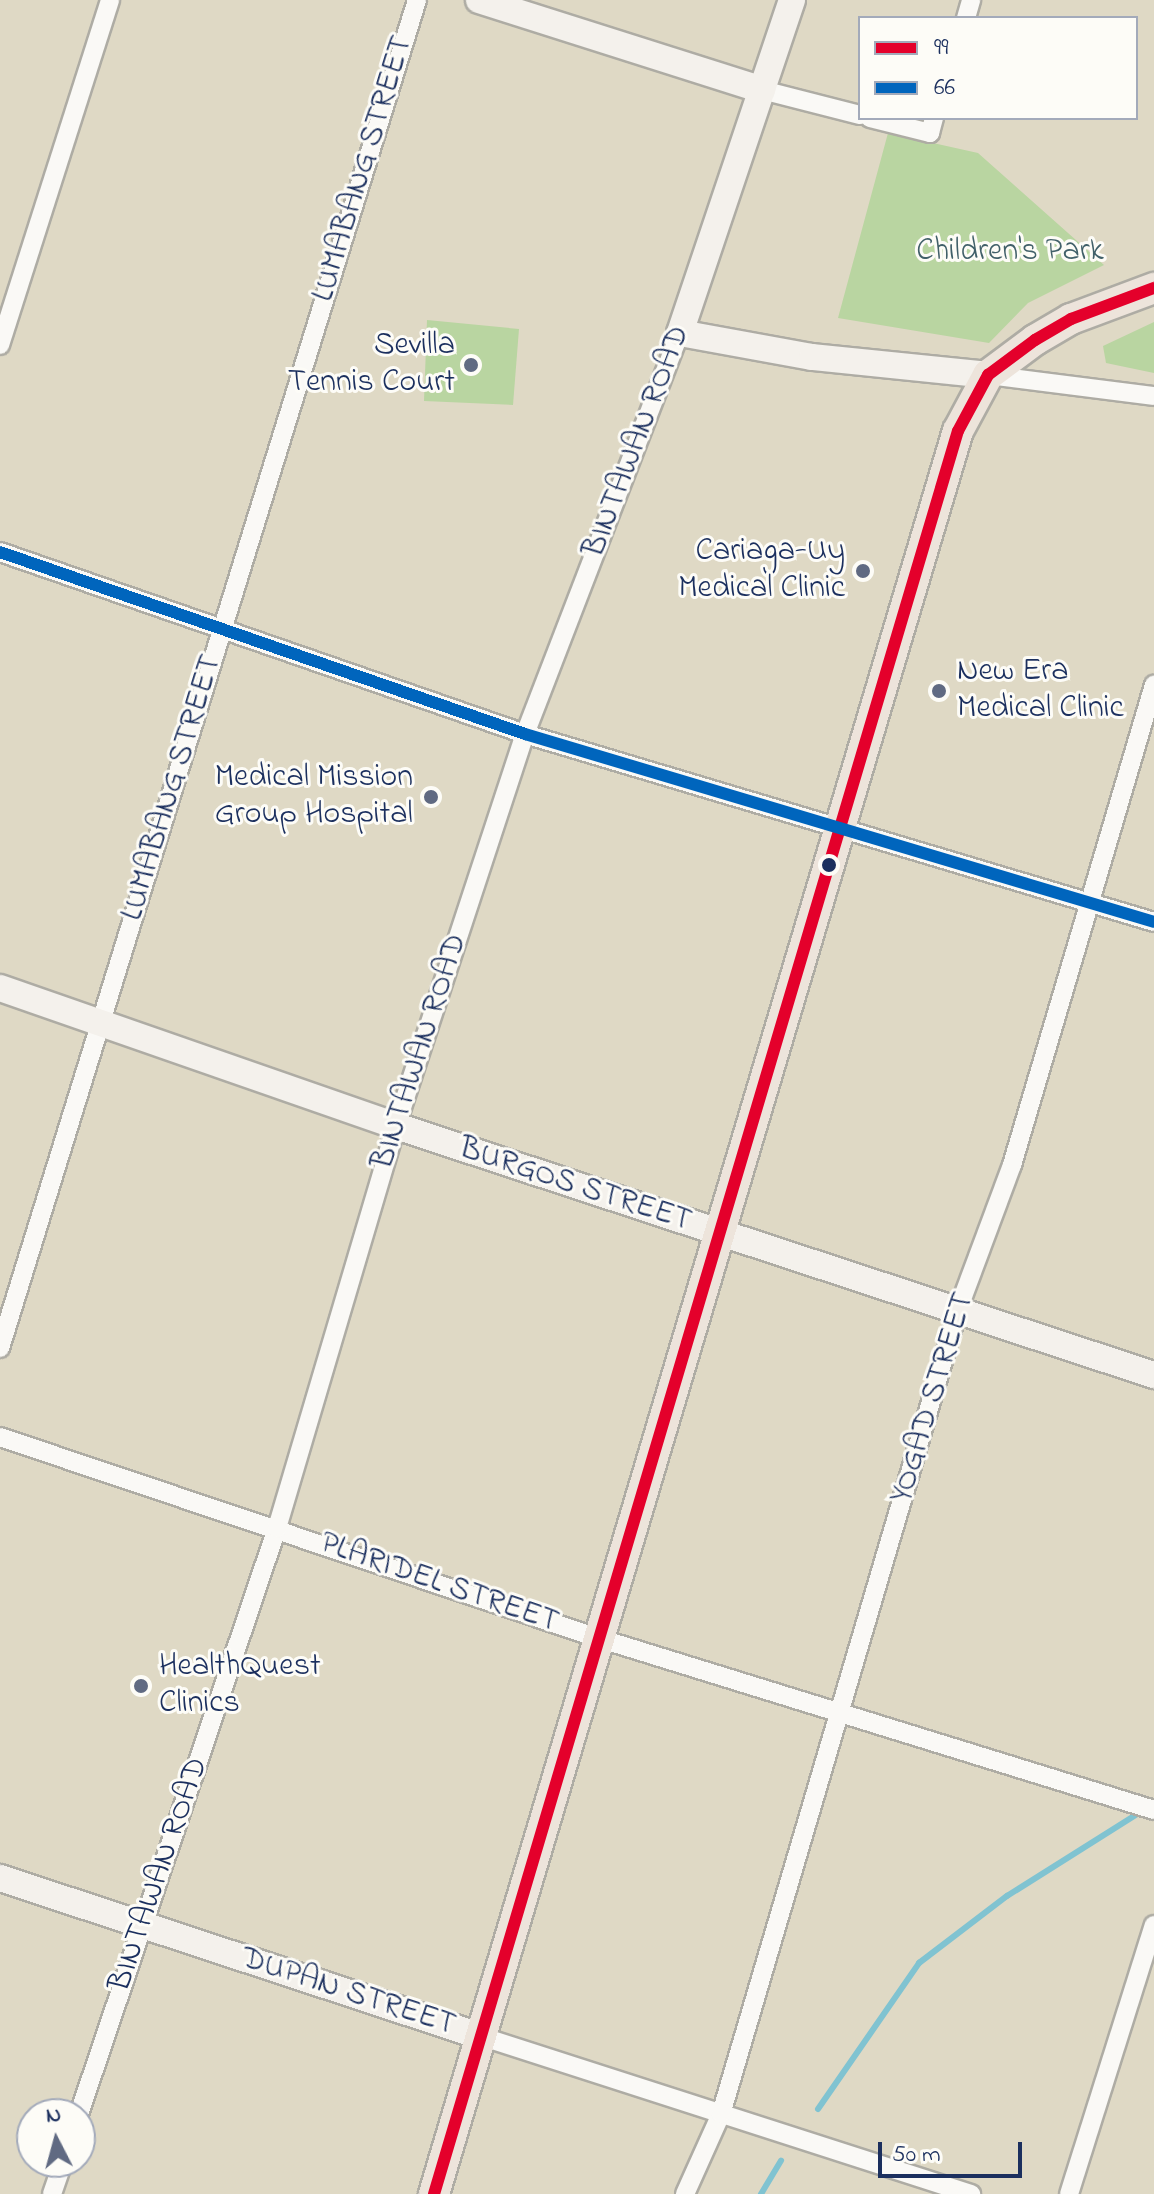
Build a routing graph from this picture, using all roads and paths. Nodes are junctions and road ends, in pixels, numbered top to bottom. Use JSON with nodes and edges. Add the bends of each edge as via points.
{"nodes":[{"id":1,"x":110,"y":0,"type":"edge"},
{"id":2,"x":417,"y":0,"type":"edge"},
{"id":3,"x":479,"y":0,"type":"edge"},
{"id":4,"x":792,"y":0,"type":"edge"},
{"id":5,"x":762,"y":90,"type":"junction"},
{"id":6,"x":858,"y":114,"type":"edge"},
{"id":7,"x":886,"y":120,"type":"edge"},
{"id":8,"x":932,"y":126,"type":"edge"},
{"id":9,"x":1154,"y":288,"type":"edge"},
{"id":10,"x":680,"y":333,"type":"junction"},
{"id":11,"x":0,"y":345,"type":"edge"},
{"id":12,"x":988,"y":375,"type":"junction"},
{"id":13,"x":1154,"y":396,"type":"edge"},
{"id":14,"x":0,"y":552,"type":"edge"},
{"id":15,"x":223,"y":626,"type":"junction"},
{"id":16,"x":1154,"y":685,"type":"edge"},
{"id":17,"x":525,"y":734,"type":"junction"},
{"id":18,"x":839,"y":827,"type":"junction"},
{"id":19,"x":1088,"y":901,"type":"junction"},
{"id":20,"x":1154,"y":922,"type":"edge"},
{"id":21,"x":0,"y":988,"type":"edge"},
{"id":22,"x":101,"y":1022,"type":"junction"},
{"id":23,"x":396,"y":1126,"type":"junction"},
{"id":24,"x":719,"y":1234,"type":"junction"},
{"id":25,"x":958,"y":1310,"type":"junction"},
{"id":26,"x":0,"y":1348,"type":"edge"},
{"id":27,"x":1154,"y":1375,"type":"edge"},
{"id":28,"x":0,"y":1437,"type":"edge"},
{"id":29,"x":277,"y":1528,"type":"junction"},
{"id":30,"x":598,"y":1638,"type":"junction"},
{"id":31,"x":843,"y":1714,"type":"junction"},
{"id":32,"x":1154,"y":1810,"type":"edge"},
{"id":33,"x":0,"y":1878,"type":"edge"},
{"id":34,"x":143,"y":1925,"type":"junction"},
{"id":35,"x":1154,"y":1925,"type":"edge"},
{"id":36,"x":480,"y":2036,"type":"junction"},
{"id":37,"x":84,"y":2098,"type":"edge"},
{"id":38,"x":721,"y":2114,"type":"junction"},
{"id":39,"x":943,"y":2190,"type":"edge"},
{"id":40,"x":434,"y":2194,"type":"edge"},
{"id":41,"x":685,"y":2194,"type":"edge"},
{"id":42,"x":971,"y":2194,"type":"edge"},
{"id":43,"x":1069,"y":2194,"type":"edge"}],
"edges":[{"from":1,"to":11,"type":"street"},
{"from":2,"to":15,"type":"street","name":"LUMABANG STREET"},
{"from":3,"to":5,"type":"street"},
{"from":4,"to":5,"type":"street","name":"BINTAWAN ROAD"},
{"from":5,"to":6,"type":"street"},
{"from":5,"to":10,"type":"street","name":"BINTAWAN ROAD"},
{"from":7,"to":8,"type":"street"},
{"from":9,"to":12,"type":"main road","via":[[1071,319]]},
{"from":10,"to":12,"type":"street","via":[[812,357]]},
{"from":10,"to":17,"type":"street","name":"BINTAWAN ROAD"},
{"from":12,"to":13,"type":"street"},
{"from":12,"to":18,"type":"main road","via":[[958,431]]},
{"from":14,"to":15,"type":"street"},
{"from":15,"to":17,"type":"street"},
{"from":15,"to":22,"type":"street","name":"LUMABANG STREET"},
{"from":16,"to":19,"type":"street","name":"YOGAD STREET"},
{"from":17,"to":18,"type":"street"},
{"from":17,"to":23,"type":"street","name":"BINTAWAN ROAD"},
{"from":18,"to":19,"type":"street"},
{"from":18,"to":24,"type":"main road"},
{"from":19,"to":20,"type":"street"},
{"from":19,"to":25,"type":"street","name":"YOGAD STREET","via":[[1012,1165]]},
{"from":21,"to":22,"type":"street","name":"BURGOS STREET"},
{"from":22,"to":23,"type":"street","name":"BURGOS STREET"},
{"from":22,"to":26,"type":"street","name":"LUMABANG STREET"},
{"from":23,"to":24,"type":"street","name":"BURGOS STREET"},
{"from":23,"to":29,"type":"street","name":"BINTAWAN ROAD"},
{"from":24,"to":25,"type":"street","name":"BURGOS STREET"},
{"from":24,"to":30,"type":"main road"},
{"from":25,"to":27,"type":"street","name":"BURGOS STREET"},
{"from":25,"to":31,"type":"street","name":"YOGAD STREET"},
{"from":28,"to":29,"type":"street","name":"PLARIDEL STREET"},
{"from":29,"to":30,"type":"street","name":"PLARIDEL STREET"},
{"from":29,"to":34,"type":"street","name":"BINTAWAN ROAD"},
{"from":30,"to":31,"type":"street","name":"PLARIDEL STREET"},
{"from":30,"to":36,"type":"main road"},
{"from":31,"to":32,"type":"street","name":"PLARIDEL STREET"},
{"from":31,"to":38,"type":"street","name":"YOGAD STREET"},
{"from":33,"to":34,"type":"street","name":"DUPAN STREET"},
{"from":34,"to":36,"type":"street","name":"DUPAN STREET"},
{"from":34,"to":37,"type":"street","name":"BINTAWAN ROAD"},
{"from":35,"to":43,"type":"street"},
{"from":36,"to":38,"type":"street","name":"DUPAN STREET"},
{"from":36,"to":40,"type":"main road"},
{"from":38,"to":39,"type":"street","name":"DUPAN STREET"},
{"from":38,"to":41,"type":"street","name":"YOGAD STREET"},
{"from":39,"to":42,"type":"street","name":"DUPAN STREET"}]}
